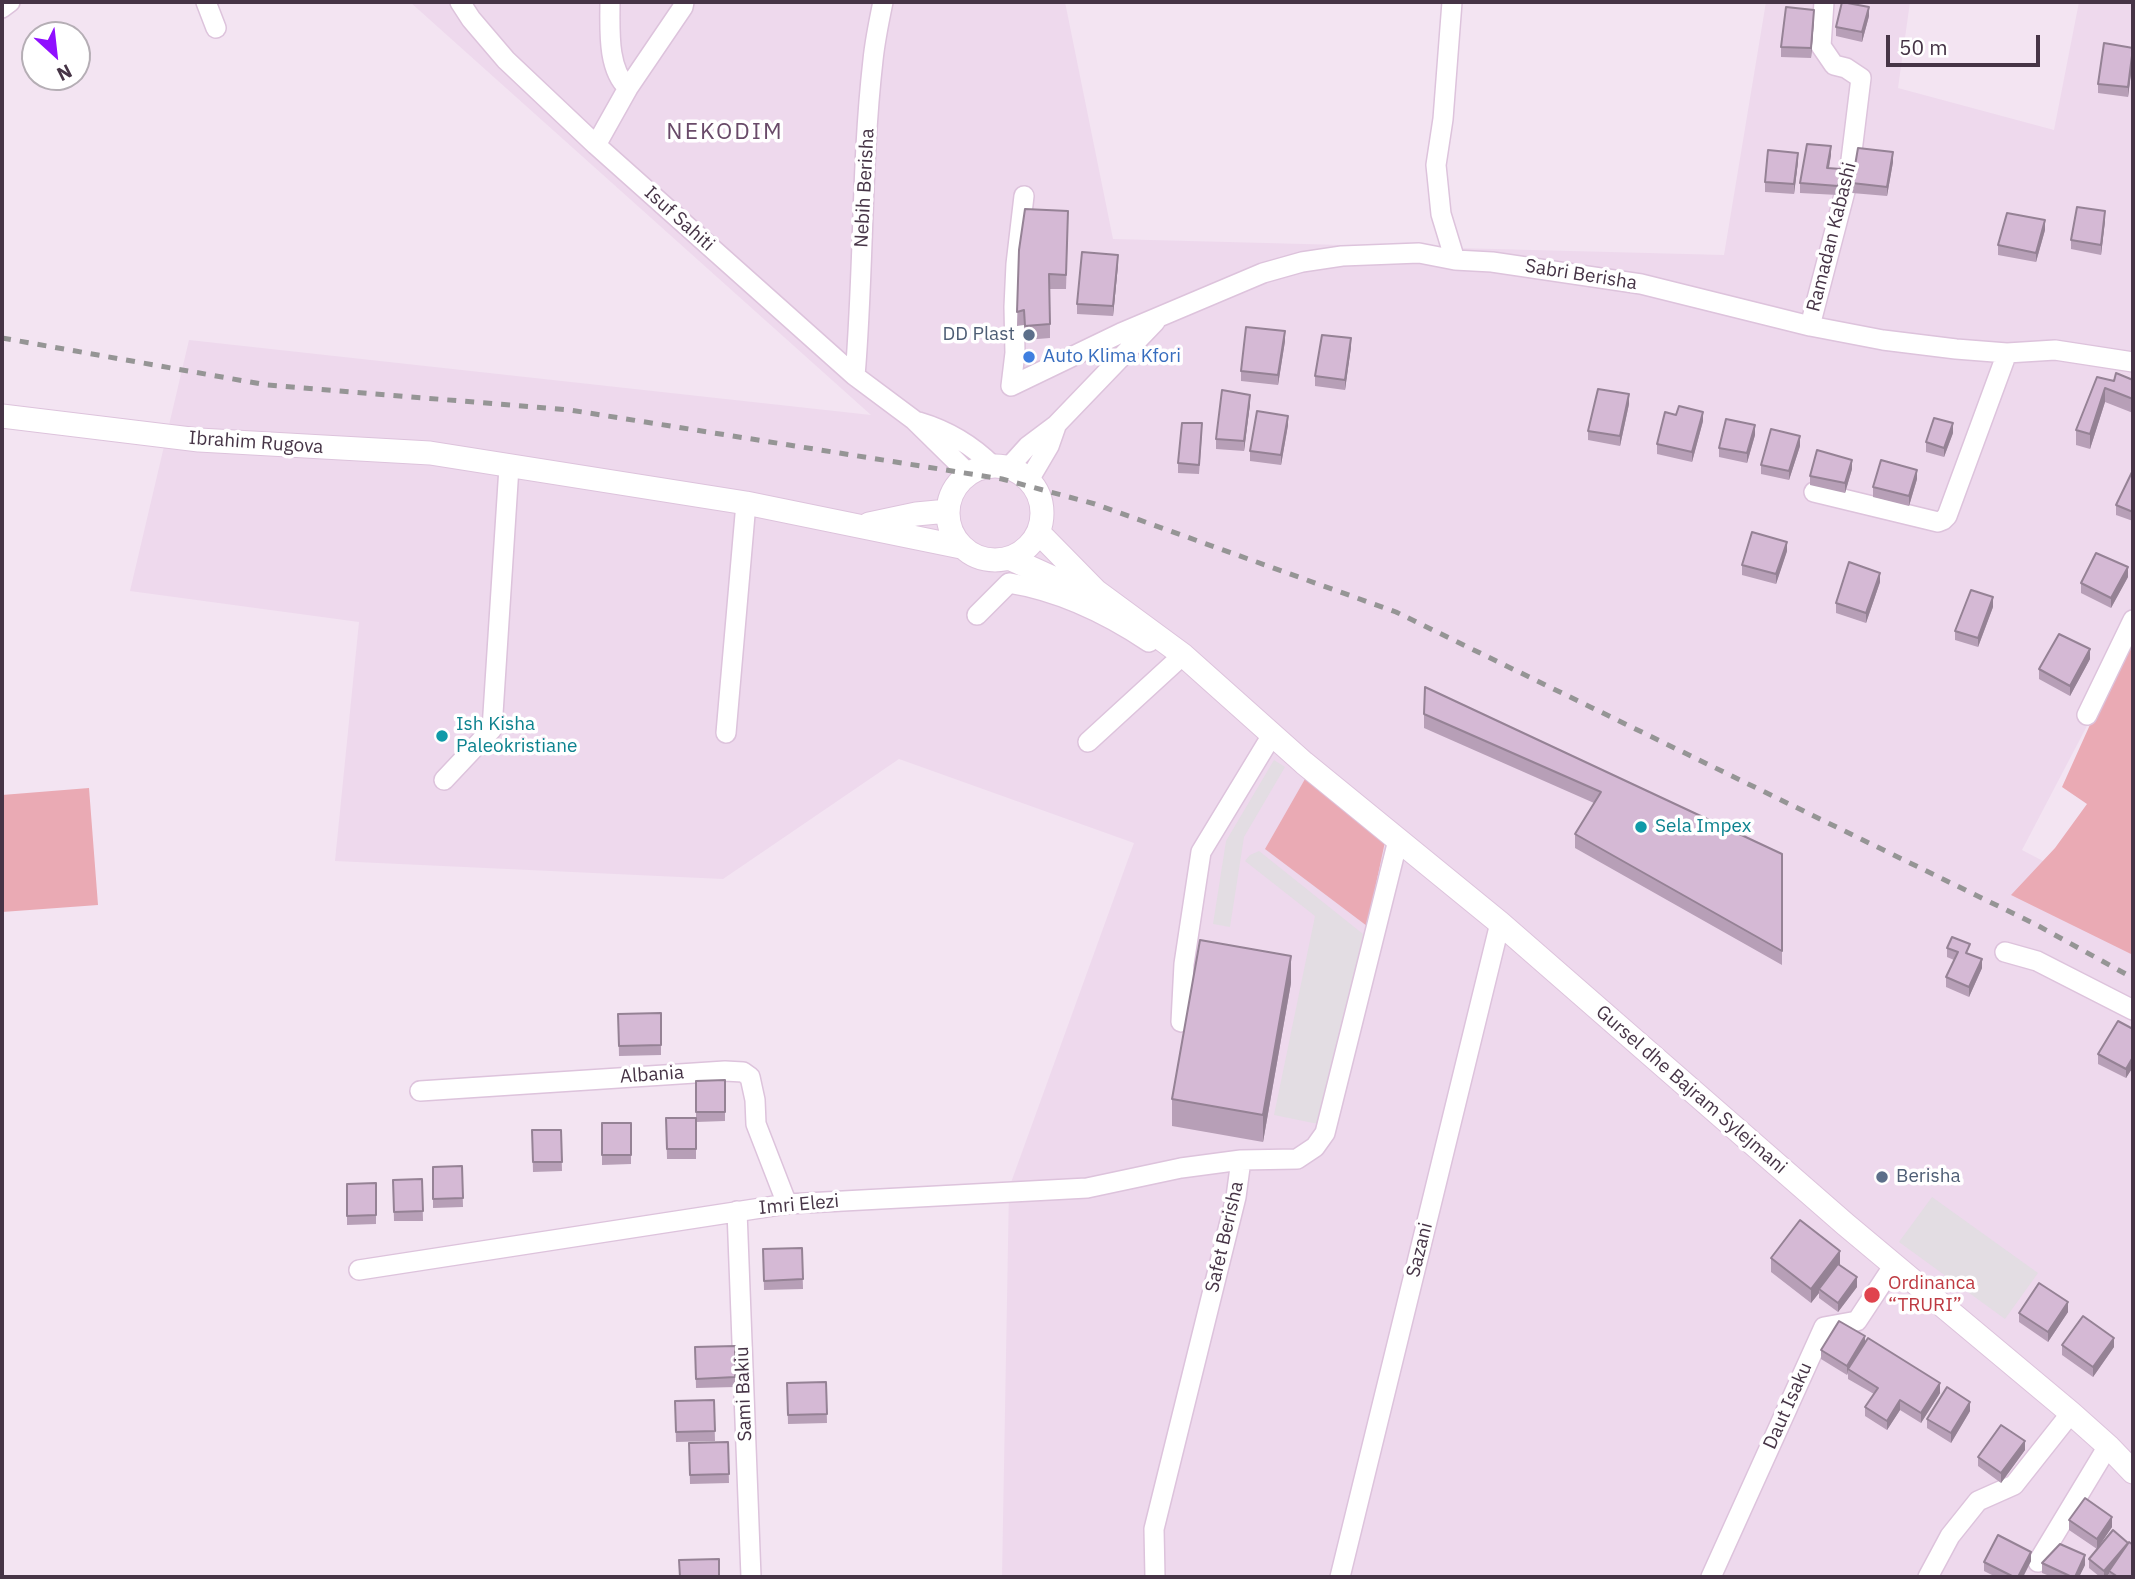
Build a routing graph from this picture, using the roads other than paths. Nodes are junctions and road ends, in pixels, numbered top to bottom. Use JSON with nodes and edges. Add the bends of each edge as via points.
{"nodes":[{"id":1,"x":10,"y":2,"type":"edge"},
{"id":2,"x":206,"y":2,"type":"edge"},
{"id":3,"x":460,"y":2,"type":"edge"},
{"id":4,"x":610,"y":2,"type":"edge"},
{"id":5,"x":684,"y":2,"type":"edge"},
{"id":6,"x":883,"y":2,"type":"edge"},
{"id":7,"x":1452,"y":2,"type":"edge"},
{"id":8,"x":1824,"y":2,"type":"edge"},
{"id":9,"x":2,"y":8,"type":"edge"},
{"id":10,"x":216,"y":28,"type":"dead end"},
{"id":11,"x":628,"y":88,"type":"junction"},
{"id":12,"x":596,"y":145,"type":"junction"},
{"id":13,"x":1024,"y":196,"type":"dead end"},
{"id":14,"x":1455,"y":260,"type":"junction"},
{"id":15,"x":1160,"y":317,"type":"junction"},
{"id":16,"x":1810,"y":326,"type":"junction"},
{"id":17,"x":2007,"y":352,"type":"junction"},
{"id":18,"x":2133,"y":362,"type":"edge"},
{"id":19,"x":855,"y":376,"type":"junction"},
{"id":20,"x":2,"y":416,"type":"edge"},
{"id":21,"x":915,"y":420,"type":"junction"},
{"id":22,"x":1056,"y":425,"type":"junction"},
{"id":23,"x":509,"y":467,"type":"junction"},
{"id":24,"x":1001,"y":467,"type":"junction"},
{"id":25,"x":968,"y":474,"type":"junction"},
{"id":26,"x":1029,"y":480,"type":"junction"},
{"id":27,"x":1814,"y":492,"type":"dead end"},
{"id":28,"x":746,"y":503,"type":"junction"},
{"id":29,"x":947,"y":511,"type":"junction"},
{"id":30,"x":863,"y":526,"type":"junction"},
{"id":31,"x":1038,"y":533,"type":"junction"},
{"id":32,"x":961,"y":547,"type":"junction"},
{"id":33,"x":1009,"y":558,"type":"junction"},
{"id":34,"x":1096,"y":591,"type":"junction"},
{"id":35,"x":977,"y":615,"type":"dead end"},
{"id":36,"x":2133,"y":620,"type":"edge"},
{"id":37,"x":1180,"y":658,"type":"junction"},
{"id":38,"x":2087,"y":715,"type":"dead end"},
{"id":39,"x":726,"y":733,"type":"dead end"},
{"id":40,"x":1272,"y":735,"type":"junction"},
{"id":41,"x":1088,"y":742,"type":"dead end"},
{"id":42,"x":444,"y":780,"type":"dead end"},
{"id":43,"x":1398,"y":840,"type":"junction"},
{"id":44,"x":1500,"y":923,"type":"junction"},
{"id":45,"x":2005,"y":952,"type":"dead end"},
{"id":46,"x":2133,"y":1010,"type":"edge"},
{"id":47,"x":1181,"y":1022,"type":"dead end"},
{"id":48,"x":420,"y":1091,"type":"dead end"},
{"id":49,"x":1241,"y":1160,"type":"junction"},
{"id":50,"x":787,"y":1203,"type":"junction"},
{"id":51,"x":737,"y":1211,"type":"junction"},
{"id":52,"x":1894,"y":1265,"type":"junction"},
{"id":53,"x":359,"y":1270,"type":"dead end"},
{"id":54,"x":2071,"y":1413,"type":"junction"},
{"id":55,"x":2108,"y":1446,"type":"junction"},
{"id":56,"x":2133,"y":1472,"type":"edge"},
{"id":57,"x":2038,"y":1562,"type":"dead end"},
{"id":58,"x":751,"y":1577,"type":"edge"},
{"id":59,"x":1155,"y":1577,"type":"edge"},
{"id":60,"x":1340,"y":1577,"type":"edge"},
{"id":61,"x":1711,"y":1577,"type":"edge"},
{"id":62,"x":1928,"y":1577,"type":"edge"}],
"edges":[{"from":1,"to":9,"type":"street"},
{"from":2,"to":10,"type":"street"},
{"from":3,"to":12,"type":"street","name":"Isuf Sahiti","via":[[506,60]]},
{"from":4,"to":11,"type":"street","via":[[613,64]]},
{"from":5,"to":11,"type":"street"},
{"from":6,"to":19,"type":"street","name":"Nebih Berisha","via":[[873,58]]},
{"from":7,"to":14,"type":"street","via":[[1436,165],[1441,214]]},
{"from":8,"to":16,"type":"street","name":"Ramadan Kabashi","via":[[1821,46],[1834,65],[1861,78],[1850,176]]},
{"from":11,"to":12,"type":"street"},
{"from":12,"to":19,"type":"street","name":"Isuf Sahiti"},
{"from":13,"to":15,"type":"street","name":"Sabri Berisha","via":[[1011,386]]},
{"from":14,"to":15,"type":"street","name":"Sabri Berisha","via":[[1419,253],[1302,262]]},
{"from":14,"to":16,"type":"street","name":"Sabri Berisha","via":[[1641,284]]},
{"from":15,"to":22,"type":"street","name":"Sabri Berisha"},
{"from":16,"to":17,"type":"street","name":"Sabri Berisha","via":[[1883,340]]},
{"from":17,"to":18,"type":"street","name":"Sabri Berisha","via":[[2055,350]]},
{"from":17,"to":27,"type":"street","via":[[1943,520]]},
{"from":19,"to":21,"type":"street","name":"Isuf Sahiti"},
{"from":20,"to":23,"type":"street","name":"Ibrahim Rugova","via":[[199,440],[430,453]]},
{"from":21,"to":24,"type":"street","name":"Isuf Sahiti","via":[[941,429]]},
{"from":21,"to":25,"type":"street","name":"Isuf Sahiti"},
{"from":22,"to":24,"type":"street","name":"Sabri Berisha"},
{"from":22,"to":26,"type":"street","name":"Sabri Berisha"},
{"from":23,"to":28,"type":"street","name":"Ibrahim Rugova"},
{"from":23,"to":42,"type":"street","via":[[492,729]]},
{"from":24,"to":25,"type":"street"},
{"from":24,"to":26,"type":"street"},
{"from":25,"to":29,"type":"street","via":[[950,497]]},
{"from":26,"to":31,"type":"street","via":[[1042,505]]},
{"from":28,"to":30,"type":"street","name":"Ibrahim Rugova"},
{"from":28,"to":39,"type":"street"},
{"from":29,"to":30,"type":"street","name":"Ibrahim Rugova"},
{"from":29,"to":32,"type":"street"},
{"from":30,"to":32,"type":"street","name":"Ibrahim Rugova"},
{"from":31,"to":33,"type":"street","via":[[1021,553]]},
{"from":31,"to":34,"type":"street","name":"Gursel dhe Bajram Sylejmani"},
{"from":32,"to":33,"type":"street","via":[[983,559]]},
{"from":33,"to":34,"type":"street","name":"Gursel dhe Bajram Sylejmani","via":[[1064,583]]},
{"from":34,"to":37,"type":"street","name":"Gursel dhe Bajram Sylejmani"},
{"from":35,"to":37,"type":"street","via":[[1009,583],[1030,586],[1092,608]]},
{"from":36,"to":38,"type":"street"},
{"from":37,"to":40,"type":"street","name":"Gursel dhe Bajram Sylejmani"},
{"from":37,"to":41,"type":"street"},
{"from":40,"to":43,"type":"street","name":"Gursel dhe Bajram Sylejmani"},
{"from":40,"to":47,"type":"street","via":[[1201,852],[1184,964]]},
{"from":43,"to":44,"type":"street","name":"Gursel dhe Bajram Sylejmani"},
{"from":43,"to":49,"type":"street","name":"Safet Berisha","via":[[1325,1133],[1297,1159]]},
{"from":44,"to":52,"type":"street","name":"Gursel dhe Bajram Sylejmani"},
{"from":44,"to":60,"type":"street","name":"Sazani"},
{"from":45,"to":46,"type":"street","via":[[2037,961]]},
{"from":48,"to":50,"type":"street","name":"Albania","via":[[743,1072],[750,1077],[757,1124]]},
{"from":49,"to":50,"type":"street","name":"Imri Elezi","via":[[1087,1188]]},
{"from":49,"to":59,"type":"street","name":"Safet Berisha","via":[[1236,1197],[1154,1529]]},
{"from":50,"to":51,"type":"street","name":"Imri Elezi"},
{"from":51,"to":53,"type":"street","name":"Imri Elezi"},
{"from":51,"to":58,"type":"street","name":"Sami Bakiu"},
{"from":52,"to":54,"type":"street","name":"Gursel dhe Bajram Sylejmani"},
{"from":52,"to":61,"type":"street","name":"Daut Isaku","via":[[1857,1321],[1824,1327]]},
{"from":54,"to":55,"type":"street","name":"Gursel dhe Bajram Sylejmani"},
{"from":54,"to":62,"type":"street","via":[[2014,1485],[1978,1501],[1950,1536]]},
{"from":55,"to":56,"type":"street","name":"Gursel dhe Bajram Sylejmani"},
{"from":55,"to":57,"type":"street"}]}
